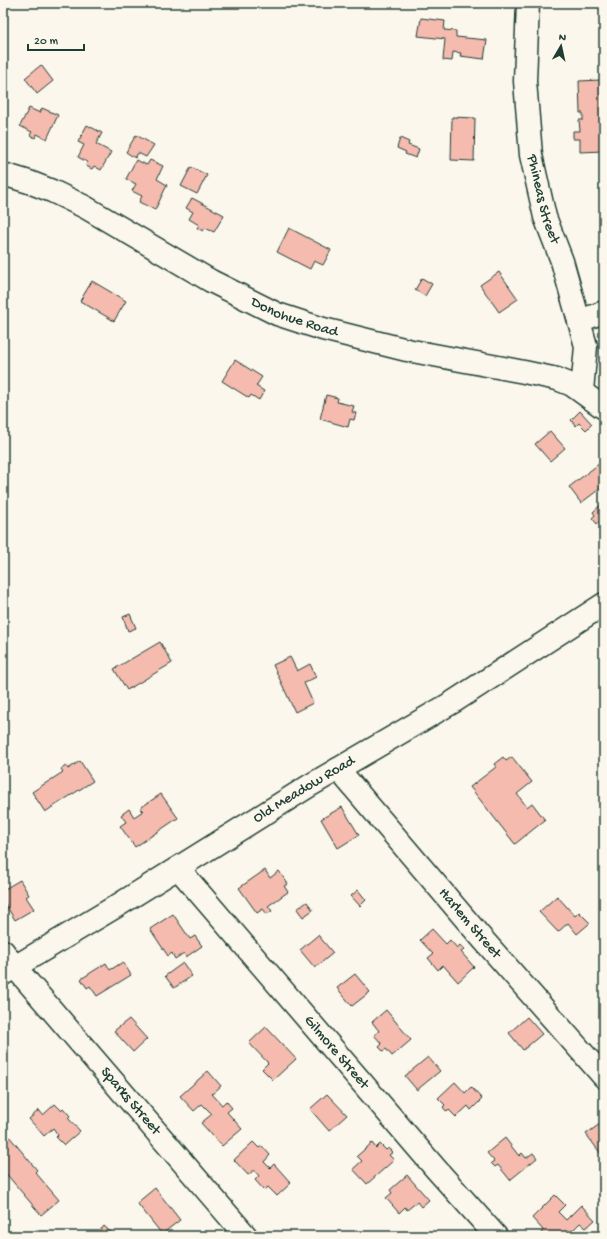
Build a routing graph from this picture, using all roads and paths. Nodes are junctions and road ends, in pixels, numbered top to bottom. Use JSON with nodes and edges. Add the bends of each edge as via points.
{"nodes":[{"id":1,"x":528,"y":3,"type":"edge"},
{"id":2,"x":3,"y":174,"type":"edge"},
{"id":3,"x":604,"y":312,"type":"edge"},
{"id":4,"x":579,"y":321,"type":"junction"},
{"id":5,"x":582,"y":391,"type":"junction"},
{"id":6,"x":604,"y":408,"type":"edge"},
{"id":7,"x":604,"y":604,"type":"edge"},
{"id":8,"x":338,"y":769,"type":"junction"},
{"id":9,"x":178,"y":868,"type":"junction"},
{"id":10,"x":7,"y":964,"type":"edge"},
{"id":11,"x":604,"y":1077,"type":"edge"},
{"id":12,"x":246,"y":1236,"type":"edge"},
{"id":13,"x":496,"y":1236,"type":"edge"}],
"edges":[{"from":1,"to":4,"type":"street","name":"Phineas Street","via":[[524,81],[531,155],[545,217],[562,261]]},
{"from":2,"to":5,"type":"street","name":"Donohue Road","via":[[52,191],[85,207],[211,281],[298,322],[407,350],[557,379]]},
{"from":3,"to":4,"type":"street"},
{"from":4,"to":5,"type":"street","name":"Phineas Street","via":[[586,346]]},
{"from":5,"to":6,"type":"street","name":"Donohue Road"},
{"from":7,"to":8,"type":"street","name":"Old Meadow Road","via":[[453,702]]},
{"from":8,"to":9,"type":"street","name":"Old Meadow Road"},
{"from":8,"to":11,"type":"street","name":"Harlem Street"},
{"from":9,"to":10,"type":"street","name":"Old Meadow Road","via":[[49,947]]},
{"from":9,"to":13,"type":"street","name":"Gilmore Street"},
{"from":10,"to":12,"type":"street","name":"Sparks Street"}]}
